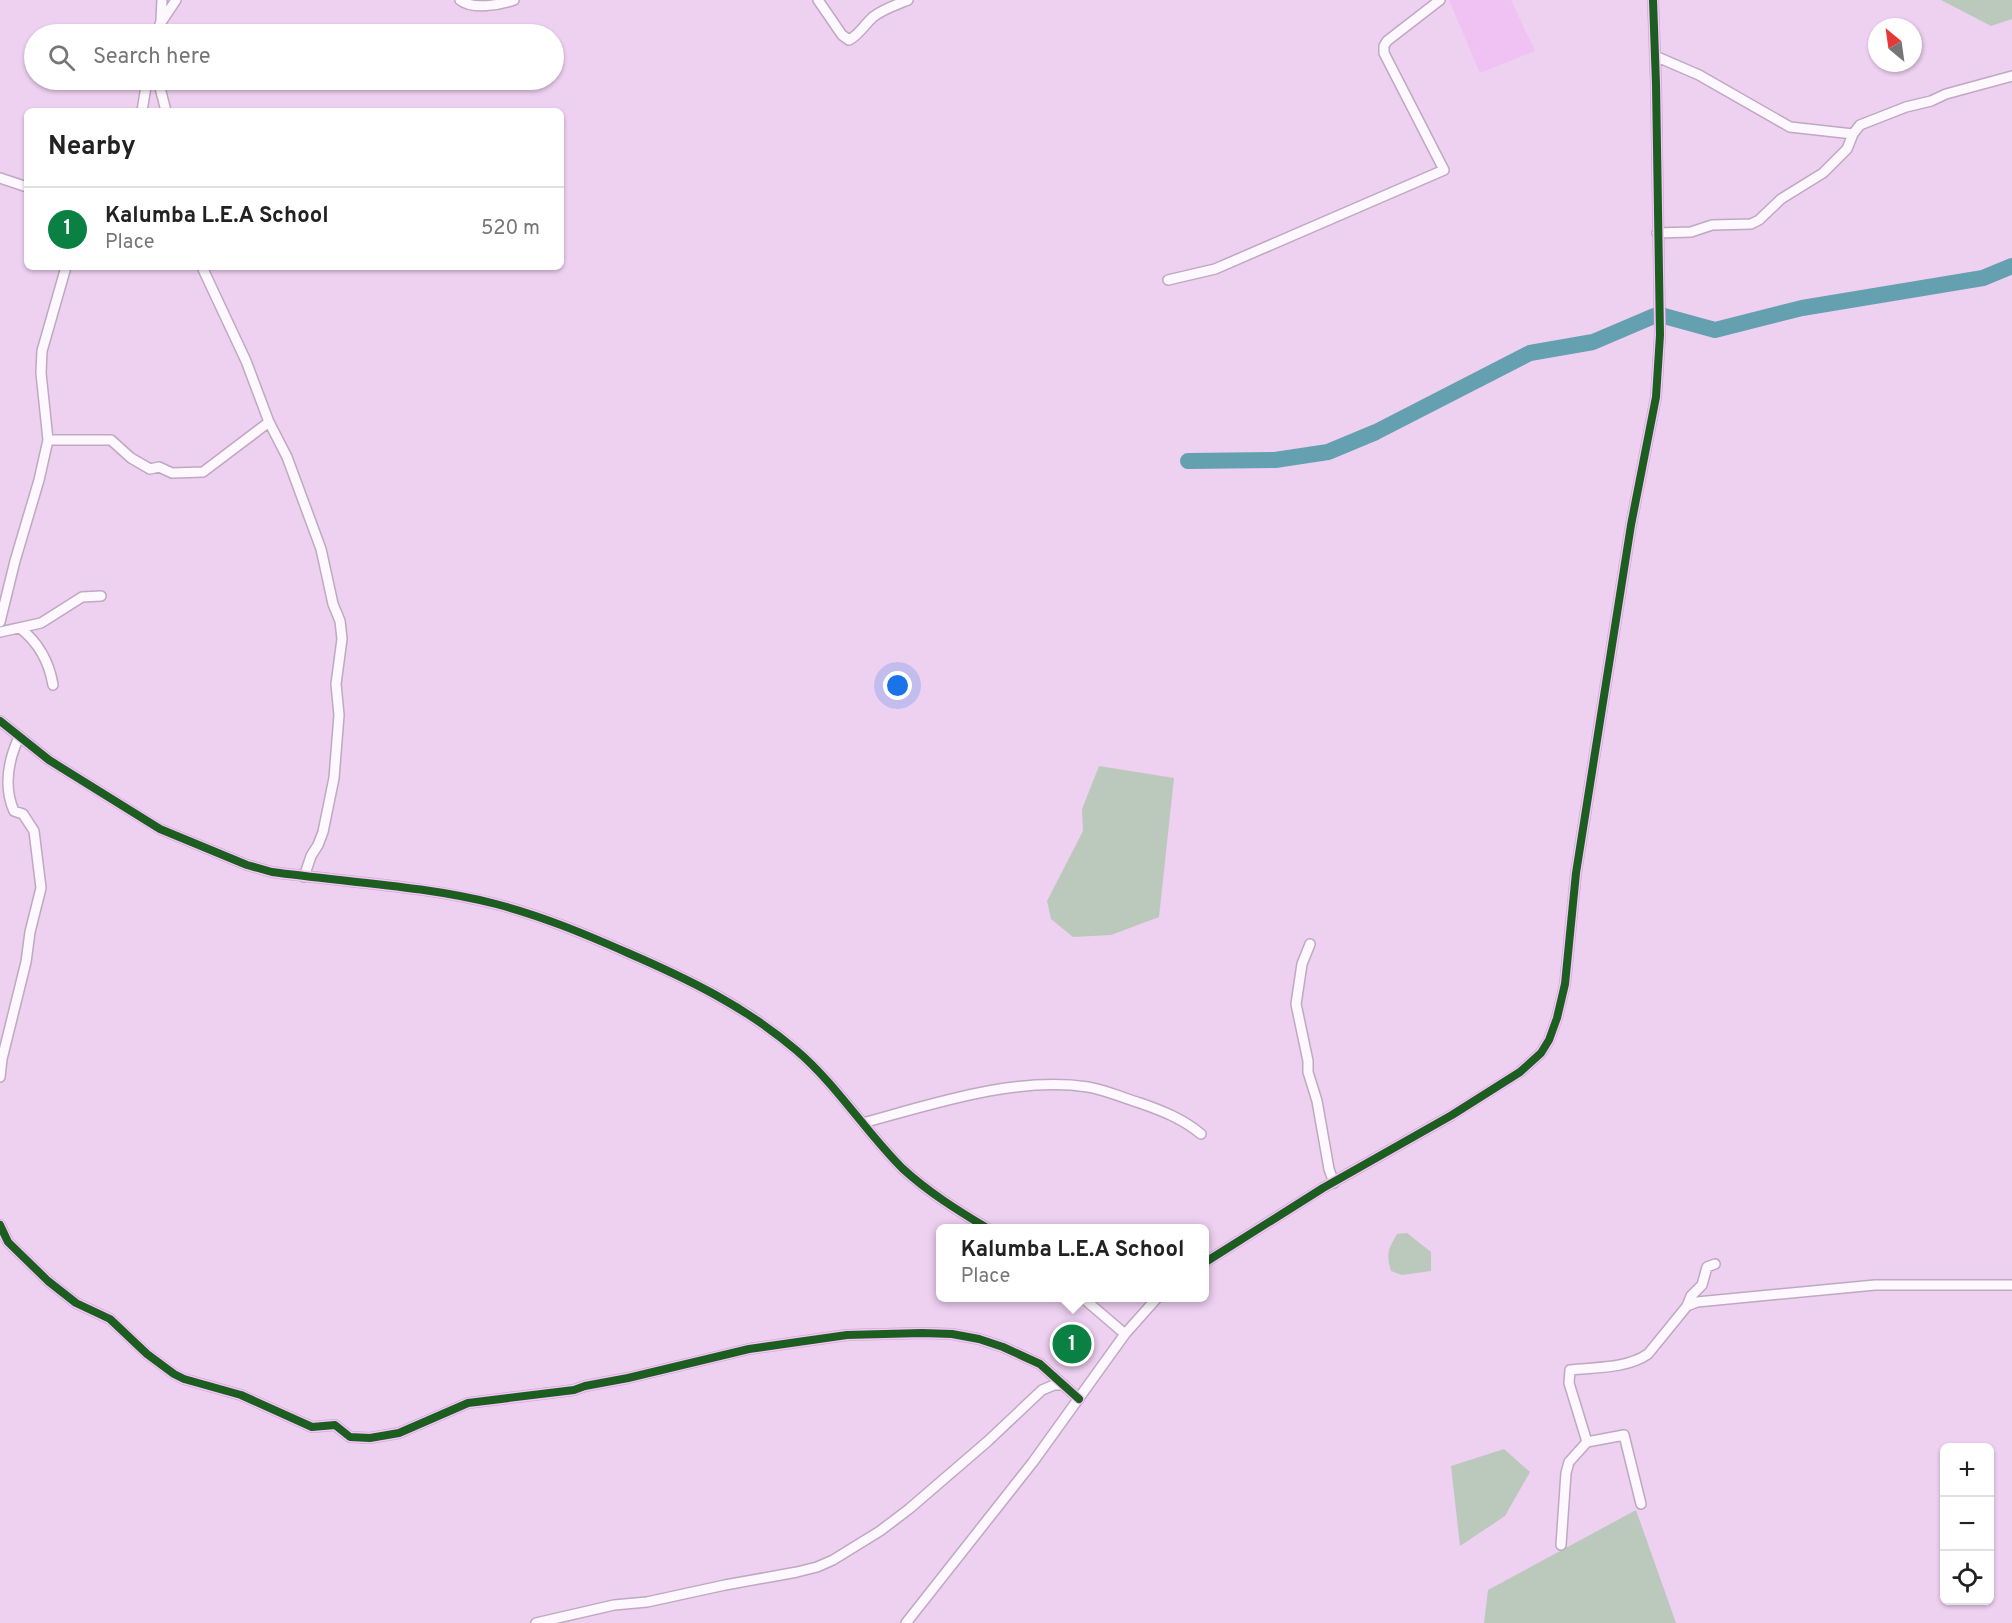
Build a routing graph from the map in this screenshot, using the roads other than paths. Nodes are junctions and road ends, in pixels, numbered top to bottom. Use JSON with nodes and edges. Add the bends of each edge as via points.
{"nodes":[{"id":1,"x":162,"y":0,"type":"edge"},
{"id":2,"x":176,"y":0,"type":"edge"},
{"id":3,"x":460,"y":0,"type":"edge"},
{"id":4,"x":514,"y":0,"type":"edge"},
{"id":5,"x":818,"y":0,"type":"edge"},
{"id":6,"x":908,"y":0,"type":"edge"},
{"id":7,"x":1440,"y":0,"type":"edge"},
{"id":8,"x":1653,"y":0,"type":"edge"},
{"id":9,"x":160,"y":24,"type":"joint"},
{"id":10,"x":1655,"y":56,"type":"junction"},
{"id":11,"x":2012,"y":76,"type":"edge"},
{"id":12,"x":145,"y":90,"type":"edge"},
{"id":13,"x":161,"y":90,"type":"edge"},
{"id":14,"x":142,"y":108,"type":"edge"},
{"id":15,"x":165,"y":108,"type":"edge"},
{"id":16,"x":1852,"y":134,"type":"junction"},
{"id":17,"x":0,"y":178,"type":"edge"},
{"id":18,"x":24,"y":186,"type":"edge"},
{"id":19,"x":1657,"y":233,"type":"junction"},
{"id":20,"x":65,"y":270,"type":"edge"},
{"id":21,"x":203,"y":270,"type":"edge"},
{"id":22,"x":1168,"y":280,"type":"dead end"},
{"id":23,"x":269,"y":422,"type":"junction"},
{"id":24,"x":48,"y":440,"type":"junction"},
{"id":25,"x":101,"y":596,"type":"dead end"},
{"id":26,"x":0,"y":622,"type":"edge"},
{"id":27,"x":20,"y":628,"type":"junction"},
{"id":28,"x":0,"y":632,"type":"edge"},
{"id":29,"x":53,"y":685,"type":"dead end"},
{"id":30,"x":0,"y":721,"type":"edge"},
{"id":31,"x":19,"y":737,"type":"junction"},
{"id":32,"x":304,"y":877,"type":"junction"},
{"id":33,"x":1310,"y":944,"type":"dead end"},
{"id":34,"x":0,"y":1077,"type":"edge"},
{"id":35,"x":862,"y":1123,"type":"junction"},
{"id":36,"x":1201,"y":1134,"type":"dead end"},
{"id":37,"x":1334,"y":1182,"type":"junction"},
{"id":38,"x":980,"y":1224,"type":"edge"},
{"id":39,"x":0,"y":1225,"type":"edge"},
{"id":40,"x":1209,"y":1260,"type":"edge"},
{"id":41,"x":1714,"y":1264,"type":"dead end"},
{"id":42,"x":2012,"y":1285,"type":"edge"},
{"id":43,"x":1088,"y":1302,"type":"edge"},
{"id":44,"x":1153,"y":1302,"type":"edge"},
{"id":45,"x":1687,"y":1306,"type":"junction"},
{"id":46,"x":1125,"y":1334,"type":"junction"},
{"id":47,"x":1064,"y":1385,"type":"junction"},
{"id":48,"x":1079,"y":1399,"type":"junction"},
{"id":49,"x":1587,"y":1442,"type":"junction"},
{"id":50,"x":1641,"y":1504,"type":"dead end"},
{"id":51,"x":1561,"y":1545,"type":"dead end"},
{"id":52,"x":536,"y":1623,"type":"edge"},
{"id":53,"x":906,"y":1623,"type":"edge"}],
"edges":[{"from":1,"to":9,"type":"street"},
{"from":2,"to":9,"type":"street"},
{"from":3,"to":4,"type":"street","via":[[465,4],[498,5]]},
{"from":5,"to":6,"type":"street","via":[[849,40],[879,12]]},
{"from":7,"to":22,"type":"street","via":[[1387,41],[1384,53],[1444,170],[1215,269]]},
{"from":8,"to":10,"type":"street"},
{"from":10,"to":16,"type":"street","via":[[1699,75],[1790,127]]},
{"from":10,"to":19,"type":"street"},
{"from":11,"to":16,"type":"street","via":[[1906,107],[1860,125]]},
{"from":12,"to":14,"type":"street"},
{"from":13,"to":15,"type":"street"},
{"from":16,"to":19,"type":"street","via":[[1847,149],[1823,173],[1781,199],[1759,220],[1751,224],[1712,225],[1691,232]]},
{"from":17,"to":18,"type":"street"},
{"from":19,"to":37,"type":"street","via":[[1660,335],[1656,397],[1599,722],[1576,873],[1565,984],[1555,1027],[1541,1053],[1520,1072]]},
{"from":20,"to":24,"type":"street","via":[[42,351]]},
{"from":21,"to":23,"type":"street","via":[[246,361]]},
{"from":23,"to":24,"type":"street","via":[[203,472],[172,473],[150,468],[111,440]]},
{"from":23,"to":32,"type":"street","via":[[287,457],[321,549],[342,639],[336,684],[339,715],[334,778],[323,832]]},
{"from":24,"to":26,"type":"street"},
{"from":25,"to":27,"type":"street","via":[[82,597],[41,623]]},
{"from":27,"to":28,"type":"street"},
{"from":27,"to":29,"type":"street","via":[[43,651]]},
{"from":30,"to":31,"type":"street"},
{"from":31,"to":32,"type":"street","via":[[160,829],[247,866]]},
{"from":31,"to":34,"type":"street","via":[[7,783],[14,811],[22,814],[34,831],[41,888]]},
{"from":32,"to":35,"type":"street","via":[[496,904],[567,927],[676,974],[773,1031],[798,1052]]},
{"from":33,"to":37,"type":"street","via":[[1302,964],[1296,1004]]},
{"from":35,"to":36,"type":"street","via":[[986,1092],[1063,1085],[1096,1089],[1159,1109]]},
{"from":35,"to":38,"type":"street","via":[[925,1188]]},
{"from":37,"to":40,"type":"street"},
{"from":39,"to":47,"type":"street","via":[[8,1242],[48,1281],[76,1303],[110,1319],[174,1374],[241,1395],[312,1427],[335,1425],[350,1437],[370,1438],[399,1432],[468,1403],[574,1390],[749,1349],[847,1335],[952,1334],[979,1339],[1040,1364]]},
{"from":41,"to":45,"type":"street","via":[[1707,1267],[1702,1285]]},
{"from":42,"to":45,"type":"street","via":[[1875,1285]]},
{"from":43,"to":46,"type":"street"},
{"from":44,"to":46,"type":"street"},
{"from":45,"to":49,"type":"street","via":[[1642,1358],[1616,1366],[1570,1370],[1569,1383]]},
{"from":46,"to":48,"type":"street"},
{"from":47,"to":48,"type":"street"},
{"from":47,"to":52,"type":"street","via":[[1042,1390],[909,1509],[855,1548],[817,1567]]},
{"from":48,"to":53,"type":"street"},
{"from":49,"to":50,"type":"street","via":[[1624,1435]]},
{"from":49,"to":51,"type":"street","via":[[1569,1462],[1566,1473]]}]}
